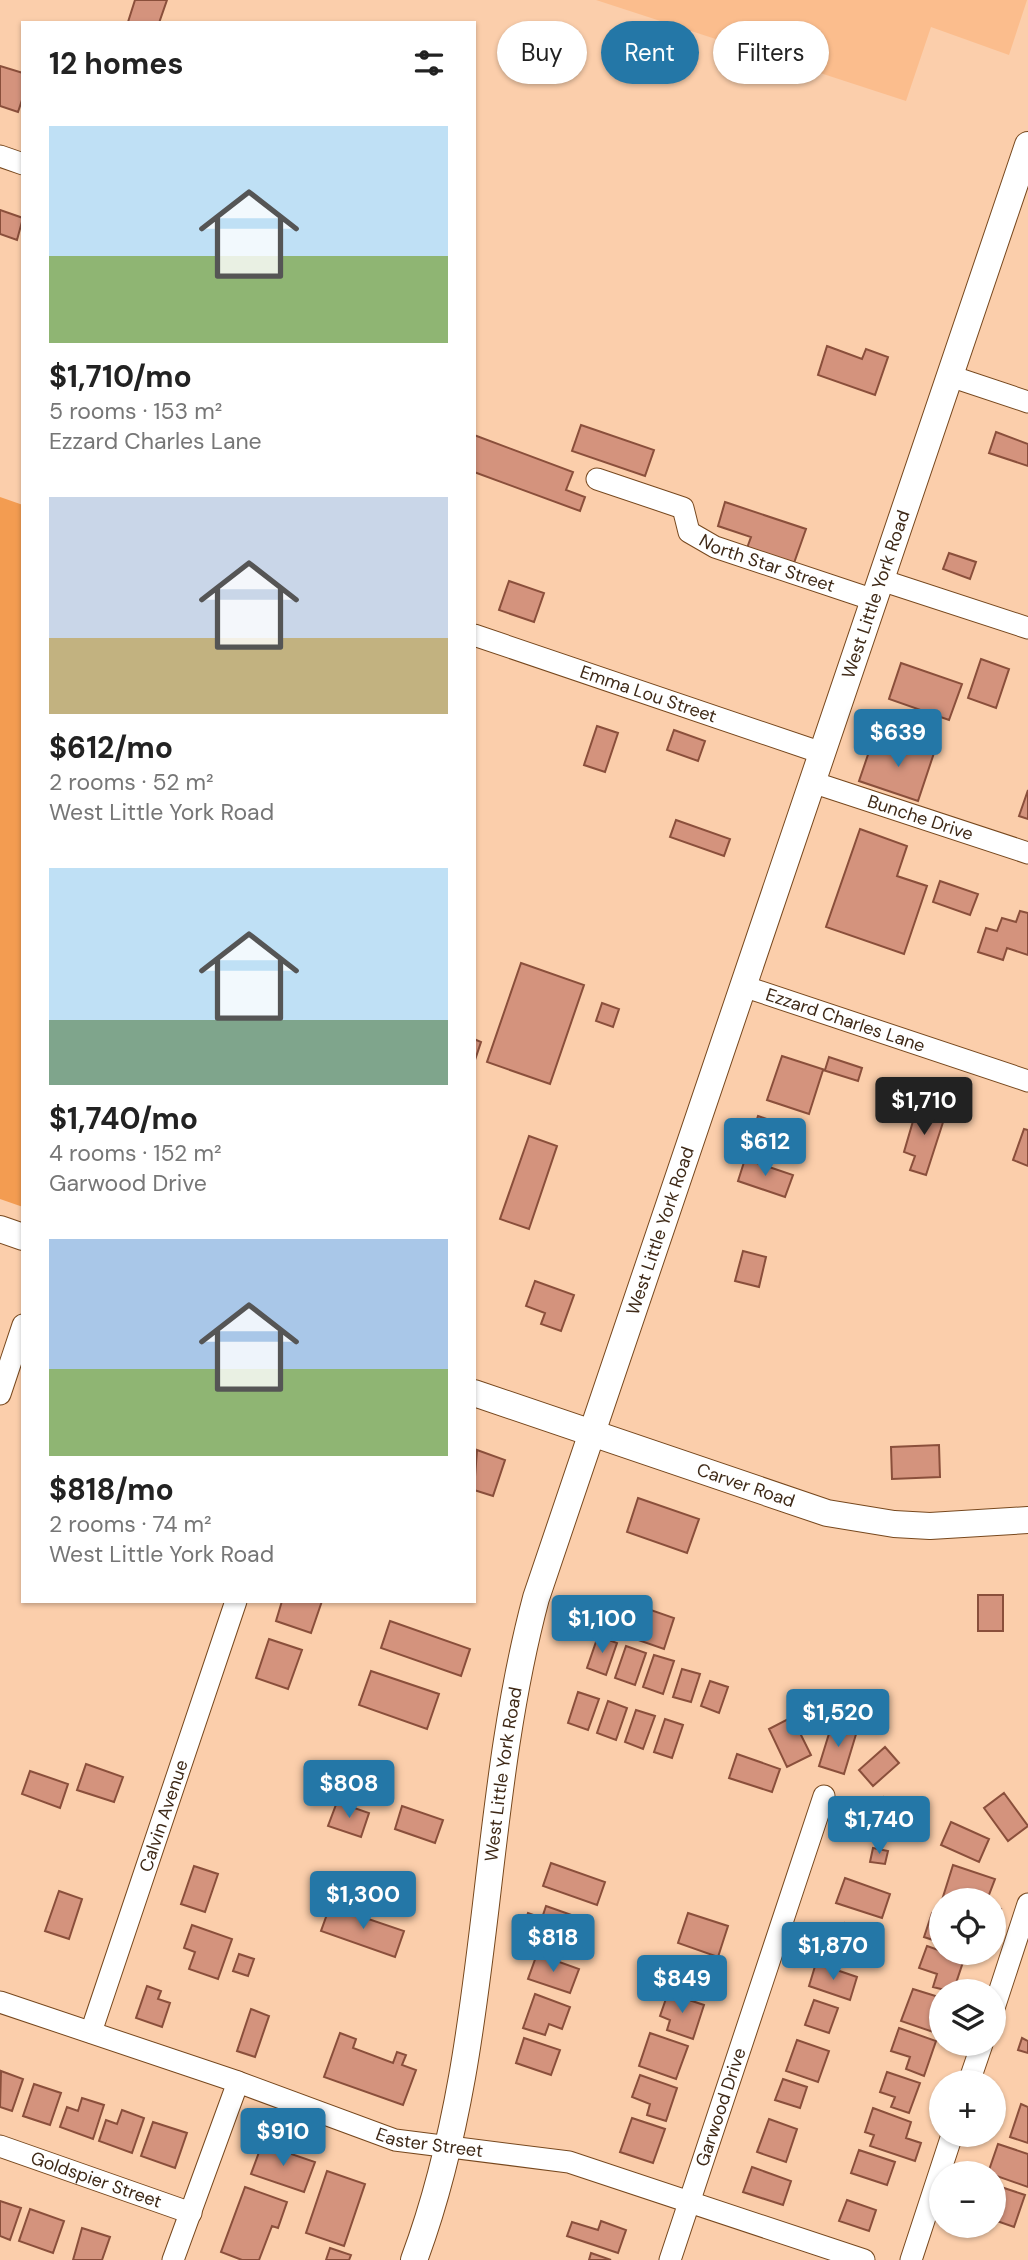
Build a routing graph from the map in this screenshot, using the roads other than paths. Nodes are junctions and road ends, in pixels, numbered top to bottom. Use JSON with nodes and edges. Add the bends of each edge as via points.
{"nodes":[{"id":1,"x":1028,"y":145,"type":"edge"},
{"id":2,"x":0,"y":156,"type":"edge"},
{"id":3,"x":21,"y":163,"type":"edge"},
{"id":4,"x":1023,"y":174,"type":"edge"},
{"id":5,"x":950,"y":376,"type":"junction"},
{"id":6,"x":1028,"y":402,"type":"edge"},
{"id":7,"x":597,"y":479,"type":"dead end"},
{"id":8,"x":877,"y":590,"type":"junction"},
{"id":9,"x":1028,"y":628,"type":"edge"},
{"id":10,"x":476,"y":636,"type":"edge"},
{"id":11,"x":822,"y":753,"type":"junction"},
{"id":12,"x":812,"y":782,"type":"junction"},
{"id":13,"x":1028,"y":853,"type":"edge"},
{"id":14,"x":743,"y":986,"type":"junction"},
{"id":15,"x":1028,"y":1081,"type":"edge"},
{"id":16,"x":0,"y":1229,"type":"edge"},
{"id":17,"x":21,"y":1236,"type":"edge"},
{"id":18,"x":21,"y":1331,"type":"edge"},
{"id":19,"x":0,"y":1394,"type":"edge"},
{"id":20,"x":476,"y":1394,"type":"edge"},
{"id":21,"x":589,"y":1434,"type":"junction"},
{"id":22,"x":1028,"y":1520,"type":"edge"},
{"id":23,"x":235,"y":1603,"type":"edge"},
{"id":24,"x":824,"y":1796,"type":"dead end"},
{"id":25,"x":1028,"y":1905,"type":"edge"},
{"id":26,"x":1004,"y":1979,"type":"edge"},
{"id":27,"x":0,"y":2002,"type":"edge"},
{"id":28,"x":91,"y":2032,"type":"junction"},
{"id":29,"x":238,"y":2082,"type":"junction"},
{"id":30,"x":0,"y":2146,"type":"edge"},
{"id":31,"x":948,"y":2147,"type":"edge"},
{"id":32,"x":448,"y":2149,"type":"junction"},
{"id":33,"x":689,"y":2203,"type":"junction"},
{"id":34,"x":191,"y":2213,"type":"junction"},
{"id":35,"x":173,"y":2260,"type":"edge"},
{"id":36,"x":414,"y":2260,"type":"edge"},
{"id":37,"x":670,"y":2260,"type":"edge"},
{"id":38,"x":864,"y":2260,"type":"edge"},
{"id":39,"x":911,"y":2260,"type":"edge"}],
"edges":[{"from":1,"to":4,"type":"street","name":"West Little York Road"},
{"from":2,"to":3,"type":"street"},
{"from":4,"to":5,"type":"street","name":"West Little York Road"},
{"from":5,"to":6,"type":"street"},
{"from":5,"to":8,"type":"street","name":"West Little York Road"},
{"from":7,"to":8,"type":"street","name":"North Star Street","via":[[683,508],[689,532],[715,547]]},
{"from":8,"to":9,"type":"street"},
{"from":8,"to":11,"type":"street","name":"West Little York Road"},
{"from":10,"to":11,"type":"street","name":"Emma Lou Street"},
{"from":11,"to":12,"type":"street","name":"West Little York Road"},
{"from":12,"to":13,"type":"street","name":"Bunche Drive"},
{"from":12,"to":14,"type":"street","name":"West Little York Road"},
{"from":14,"to":15,"type":"street","name":"Ezzard Charles Lane"},
{"from":14,"to":21,"type":"street","name":"West Little York Road"},
{"from":16,"to":17,"type":"street"},
{"from":18,"to":19,"type":"street"},
{"from":20,"to":21,"type":"street","name":"Carver Road"},
{"from":21,"to":22,"type":"street","name":"Carver Road","via":[[786,1501],[861,1520],[930,1526]]},
{"from":21,"to":32,"type":"street","name":"West Little York Road","via":[[536,1598],[516,1677],[462,2078]]},
{"from":23,"to":28,"type":"street","name":"Calvin Avenue"},
{"from":24,"to":33,"type":"street","name":"Garwood Drive"},
{"from":25,"to":26,"type":"street"},
{"from":27,"to":28,"type":"street","name":"Easter Street"},
{"from":28,"to":29,"type":"street","name":"Easter Street"},
{"from":29,"to":32,"type":"street","name":"Easter Street","via":[[395,2140]]},
{"from":29,"to":34,"type":"street"},
{"from":30,"to":34,"type":"street","name":"Goldspier Street"},
{"from":31,"to":39,"type":"street"},
{"from":32,"to":33,"type":"street","name":"Easter Street","via":[[569,2162]]},
{"from":32,"to":36,"type":"street","name":"West Little York Road"},
{"from":33,"to":37,"type":"street","name":"Garwood Drive"},
{"from":33,"to":38,"type":"street","name":"Easter Street"},
{"from":34,"to":35,"type":"street"}]}
